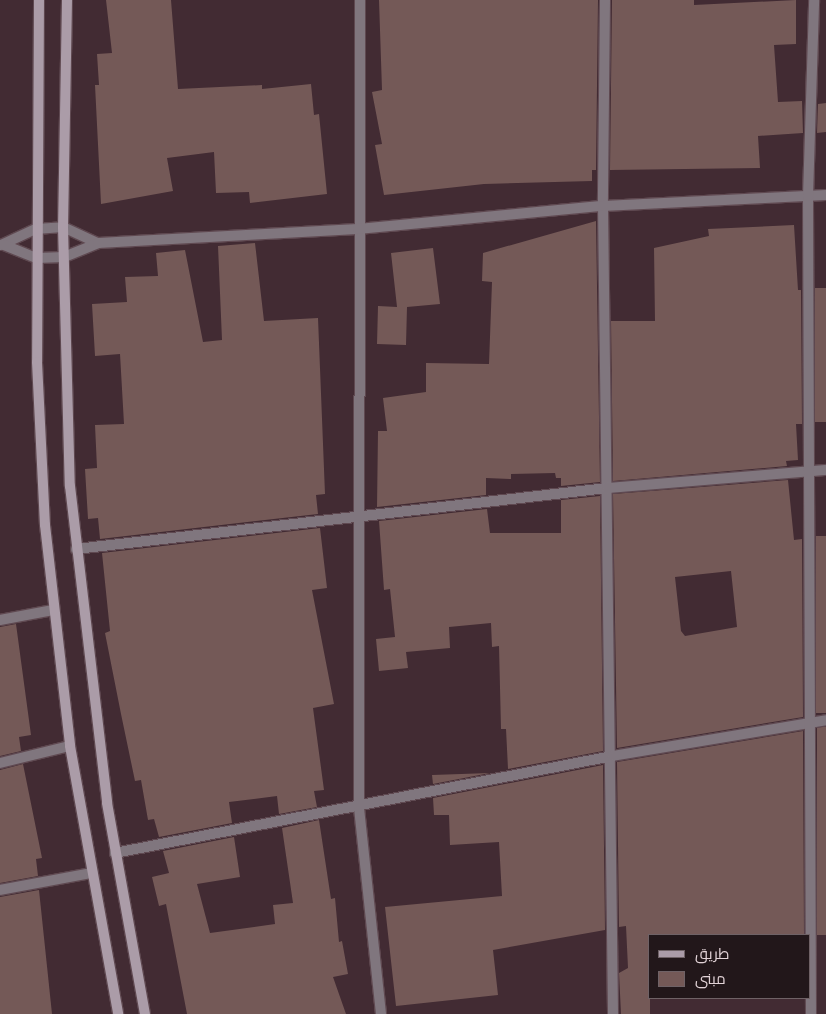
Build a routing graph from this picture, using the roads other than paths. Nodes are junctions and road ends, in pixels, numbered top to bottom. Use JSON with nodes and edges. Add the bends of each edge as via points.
{"nodes":[{"id":1,"x":40,"y":0,"type":"edge"},
{"id":2,"x":68,"y":0,"type":"edge"},
{"id":3,"x":360,"y":0,"type":"edge"},
{"id":4,"x":605,"y":0,"type":"edge"},
{"id":5,"x":814,"y":0,"type":"edge"},
{"id":6,"x":826,"y":195,"type":"edge"},
{"id":7,"x":808,"y":196,"type":"junction"},
{"id":8,"x":603,"y":206,"type":"junction"},
{"id":9,"x":63,"y":227,"type":"junction"},
{"id":10,"x":358,"y":228,"type":"junction"},
{"id":11,"x":36,"y":229,"type":"junction"},
{"id":12,"x":98,"y":243,"type":"junction"},
{"id":13,"x":2,"y":245,"type":"edge"},
{"id":14,"x":64,"y":257,"type":"junction"},
{"id":15,"x":36,"y":258,"type":"junction"},
{"id":16,"x":826,"y":470,"type":"edge"},
{"id":17,"x":810,"y":471,"type":"junction"},
{"id":18,"x":607,"y":488,"type":"junction"},
{"id":19,"x":357,"y":516,"type":"junction"},
{"id":20,"x":76,"y":549,"type":"junction"},
{"id":21,"x":53,"y":610,"type":"junction"},
{"id":22,"x":0,"y":620,"type":"edge"},
{"id":23,"x":826,"y":720,"type":"edge"},
{"id":24,"x":809,"y":724,"type":"junction"},
{"id":25,"x":70,"y":746,"type":"junction"},
{"id":26,"x":612,"y":756,"type":"junction"},
{"id":27,"x":0,"y":763,"type":"edge"},
{"id":28,"x":359,"y":808,"type":"junction"},
{"id":29,"x":116,"y":853,"type":"junction"},
{"id":30,"x":92,"y":874,"type":"junction"},
{"id":31,"x":0,"y":890,"type":"edge"},
{"id":32,"x":810,"y":934,"type":"edge"},
{"id":33,"x":811,"y":999,"type":"edge"},
{"id":34,"x":118,"y":1014,"type":"edge"},
{"id":35,"x":145,"y":1014,"type":"edge"},
{"id":36,"x":381,"y":1014,"type":"edge"},
{"id":37,"x":613,"y":1014,"type":"edge"},
{"id":38,"x":811,"y":1014,"type":"edge"}],
"edges":[{"from":1,"to":11,"type":"street"},
{"from":2,"to":9,"type":"street"},
{"from":3,"to":10,"type":"street"},
{"from":4,"to":8,"type":"street"},
{"from":5,"to":7,"type":"street"},
{"from":6,"to":7,"type":"street"},
{"from":7,"to":8,"type":"street"},
{"from":7,"to":17,"type":"street"},
{"from":8,"to":10,"type":"street"},
{"from":8,"to":18,"type":"street"},
{"from":9,"to":11,"type":"street"},
{"from":9,"to":12,"type":"street"},
{"from":9,"to":14,"type":"street"},
{"from":10,"to":12,"type":"street"},
{"from":10,"to":19,"type":"street"},
{"from":11,"to":13,"type":"street"},
{"from":11,"to":15,"type":"street"},
{"from":12,"to":14,"type":"street"},
{"from":13,"to":15,"type":"street"},
{"from":14,"to":15,"type":"street"},
{"from":14,"to":20,"type":"street","via":[[66,403]]},
{"from":15,"to":21,"type":"street","via":[[37,372]]},
{"from":16,"to":17,"type":"street"},
{"from":17,"to":18,"type":"street"},
{"from":17,"to":24,"type":"street"},
{"from":18,"to":19,"type":"street"},
{"from":18,"to":26,"type":"street"},
{"from":19,"to":20,"type":"street"},
{"from":19,"to":28,"type":"street"},
{"from":20,"to":29,"type":"street"},
{"from":21,"to":22,"type":"street"},
{"from":21,"to":25,"type":"street"},
{"from":23,"to":24,"type":"street"},
{"from":24,"to":26,"type":"street"},
{"from":24,"to":32,"type":"street"},
{"from":25,"to":27,"type":"street"},
{"from":25,"to":30,"type":"street"},
{"from":26,"to":28,"type":"street"},
{"from":26,"to":37,"type":"street"},
{"from":28,"to":29,"type":"street"},
{"from":28,"to":36,"type":"street"},
{"from":29,"to":35,"type":"street"},
{"from":30,"to":31,"type":"street"},
{"from":30,"to":34,"type":"street"},
{"from":33,"to":38,"type":"street"}]}
